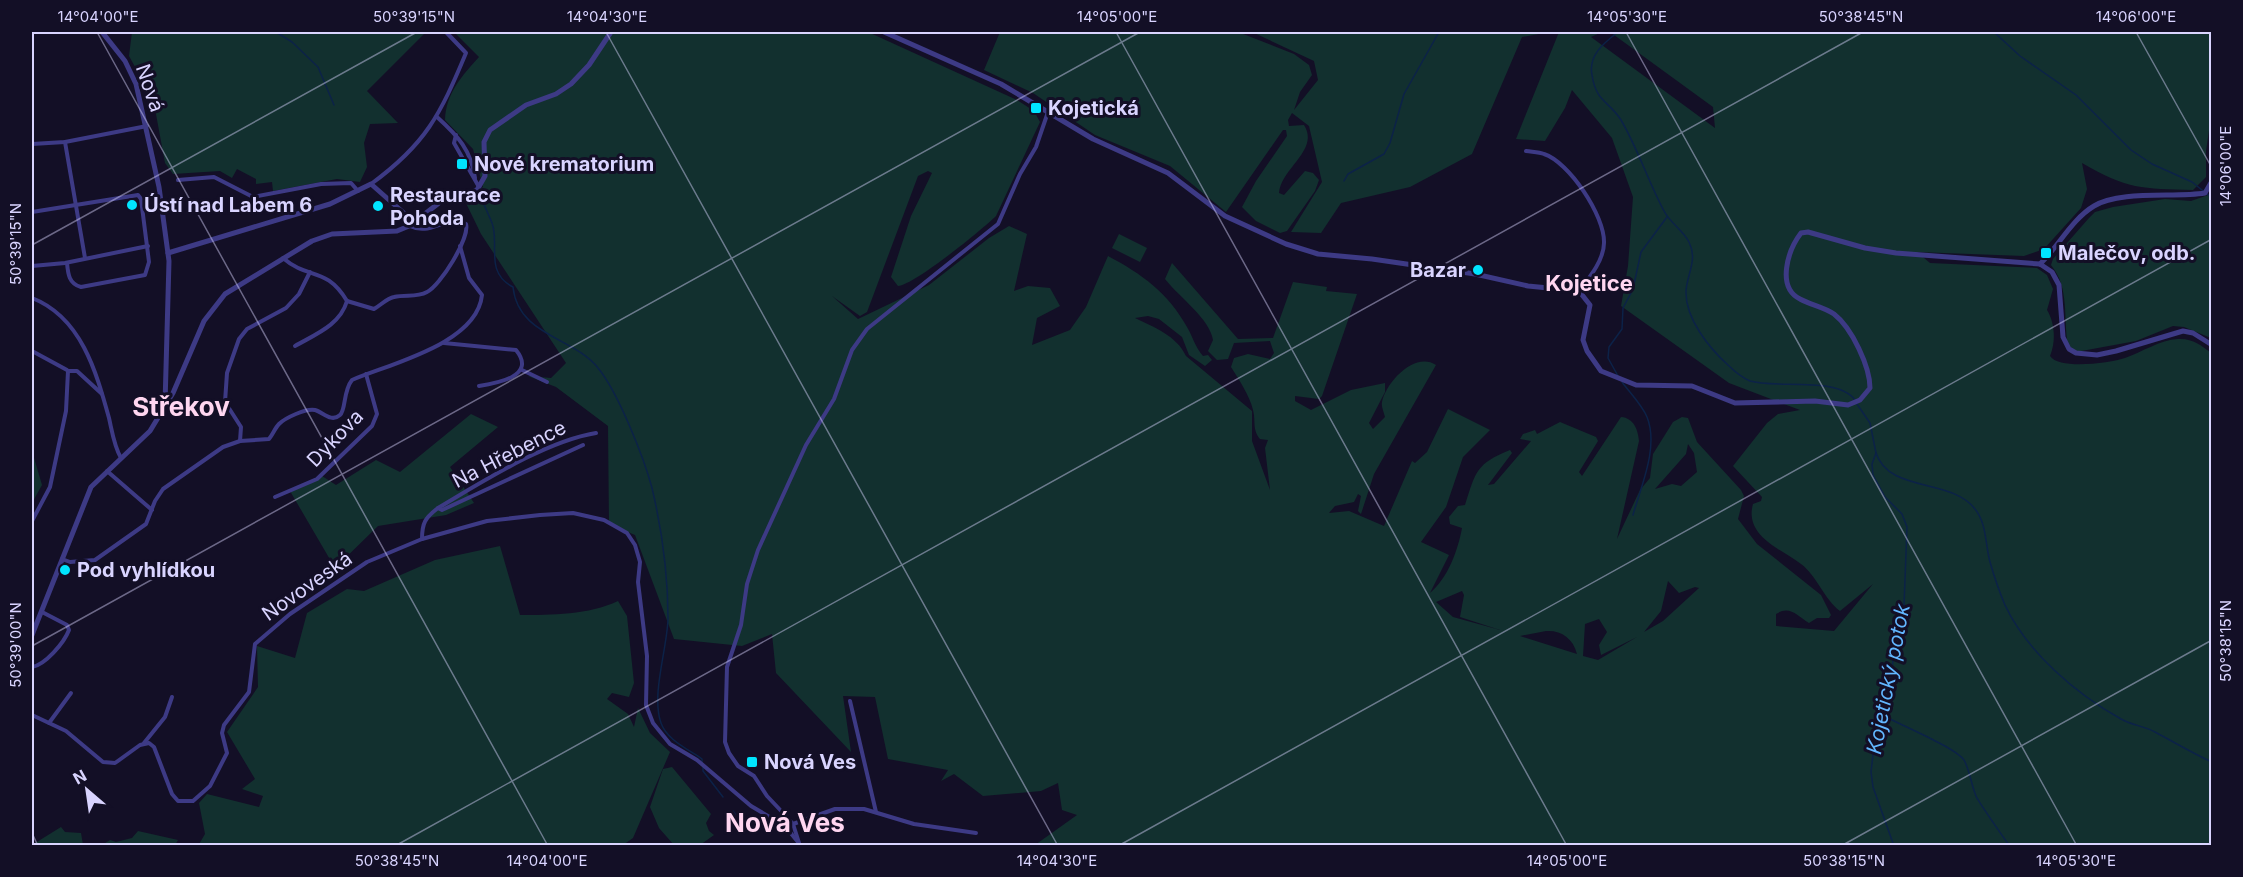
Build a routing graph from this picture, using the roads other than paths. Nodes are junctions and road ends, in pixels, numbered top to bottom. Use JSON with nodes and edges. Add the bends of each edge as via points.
{"nodes":[{"id":1,"x":102,"y":32,"type":"edge"},
{"id":2,"x":446,"y":32,"type":"edge"},
{"id":3,"x":611,"y":32,"type":"edge"},
{"id":4,"x":884,"y":32,"type":"edge"},
{"id":5,"x":1048,"y":112,"type":"junction"},
{"id":6,"x":437,"y":117,"type":"junction"},
{"id":7,"x":147,"y":125,"type":"junction"},
{"id":8,"x":456,"y":135,"type":"junction"},
{"id":9,"x":65,"y":142,"type":"junction"},
{"id":10,"x":32,"y":144,"type":"edge"},
{"id":11,"x":1526,"y":151,"type":"dead end"},
{"id":12,"x":476,"y":178,"type":"junction"},
{"id":13,"x":178,"y":180,"type":"dead end"},
{"id":14,"x":2211,"y":181,"type":"edge"},
{"id":15,"x":371,"y":184,"type":"junction"},
{"id":16,"x":479,"y":188,"type":"junction"},
{"id":17,"x":358,"y":191,"type":"junction"},
{"id":18,"x":76,"y":206,"type":"junction"},
{"id":19,"x":32,"y":212,"type":"edge"},
{"id":20,"x":411,"y":224,"type":"junction"},
{"id":21,"x":148,"y":246,"type":"junction"},
{"id":22,"x":460,"y":246,"type":"junction"},
{"id":23,"x":168,"y":253,"type":"junction"},
{"id":24,"x":282,"y":257,"type":"junction"},
{"id":25,"x":85,"y":258,"type":"junction"},
{"id":26,"x":67,"y":263,"type":"junction"},
{"id":27,"x":2040,"y":264,"type":"junction"},
{"id":28,"x":32,"y":266,"type":"edge"},
{"id":29,"x":310,"y":272,"type":"junction"},
{"id":30,"x":1579,"y":291,"type":"junction"},
{"id":31,"x":32,"y":298,"type":"edge"},
{"id":32,"x":347,"y":301,"type":"junction"},
{"id":33,"x":443,"y":343,"type":"junction"},
{"id":34,"x":2211,"y":345,"type":"edge"},
{"id":35,"x":295,"y":346,"type":"dead end"},
{"id":36,"x":32,"y":351,"type":"edge"},
{"id":37,"x":68,"y":370,"type":"junction"},
{"id":38,"x":522,"y":370,"type":"junction"},
{"id":39,"x":366,"y":374,"type":"junction"},
{"id":40,"x":547,"y":382,"type":"dead end"},
{"id":41,"x":479,"y":386,"type":"dead end"},
{"id":42,"x":102,"y":394,"type":"junction"},
{"id":43,"x":165,"y":405,"type":"junction"},
{"id":44,"x":596,"y":433,"type":"dead end"},
{"id":45,"x":240,"y":441,"type":"junction"},
{"id":46,"x":583,"y":445,"type":"dead end"},
{"id":47,"x":122,"y":458,"type":"junction"},
{"id":48,"x":106,"y":471,"type":"junction"},
{"id":49,"x":275,"y":497,"type":"dead end"},
{"id":50,"x":438,"y":508,"type":"junction"},
{"id":51,"x":152,"y":510,"type":"junction"},
{"id":52,"x":32,"y":521,"type":"edge"},
{"id":53,"x":422,"y":539,"type":"junction"},
{"id":54,"x":62,"y":560,"type":"junction"},
{"id":55,"x":41,"y":611,"type":"junction"},
{"id":56,"x":32,"y":635,"type":"edge"},
{"id":57,"x":32,"y":662,"type":"edge"},
{"id":58,"x":32,"y":667,"type":"edge"},
{"id":59,"x":71,"y":693,"type":"dead end"},
{"id":60,"x":32,"y":696,"type":"edge"},
{"id":61,"x":172,"y":697,"type":"dead end"},
{"id":62,"x":850,"y":701,"type":"dead end"},
{"id":63,"x":32,"y":716,"type":"edge"},
{"id":64,"x":49,"y":723,"type":"junction"},
{"id":65,"x":32,"y":734,"type":"edge"},
{"id":66,"x":143,"y":743,"type":"junction"},
{"id":67,"x":876,"y":812,"type":"junction"},
{"id":68,"x":793,"y":824,"type":"junction"},
{"id":69,"x":976,"y":833,"type":"dead end"},
{"id":70,"x":799,"y":844,"type":"edge"}],
"edges":[{"from":1,"to":7,"type":"street","name":"Nová","via":[[130,71]]},
{"from":2,"to":6,"type":"street","via":[[466,53]]},
{"from":3,"to":16,"type":"street","via":[[571,84],[526,105],[490,130],[484,142],[485,176]]},
{"from":4,"to":5,"type":"street","via":[[1001,84]]},
{"from":5,"to":30,"type":"street","via":[[1092,139],[1168,173],[1225,216],[1286,244],[1318,254]]},
{"from":5,"to":68,"type":"street","via":[[1036,147],[998,224],[867,328],[852,350],[834,399],[806,445],[758,550],[727,667],[725,733],[729,753],[738,766],[754,776]]},
{"from":6,"to":8,"type":"street"},
{"from":6,"to":15,"type":"street","via":[[408,154]]},
{"from":7,"to":9,"type":"street","name":"Nová"},
{"from":7,"to":23,"type":"street","name":"Nová"},
{"from":8,"to":12,"type":"street","via":[[470,153]]},
{"from":8,"to":12,"type":"street","via":[[454,143]]},
{"from":9,"to":10,"type":"street","name":"Nová"},
{"from":9,"to":18,"type":"street"},
{"from":11,"to":30,"type":"street","via":[[1545,154],[1571,173],[1587,197],[1602,232],[1600,260]]},
{"from":12,"to":16,"type":"street"},
{"from":13,"to":17,"type":"street","via":[[214,177],[253,197],[321,184],[351,183]]},
{"from":14,"to":27,"type":"street","via":[[2205,193],[2159,194],[2096,205]]},
{"from":15,"to":17,"type":"street"},
{"from":15,"to":20,"type":"street"},
{"from":16,"to":20,"type":"street","via":[[439,203]]},
{"from":17,"to":23,"type":"street","via":[[330,204]]},
{"from":18,"to":19,"type":"street"},
{"from":18,"to":21,"type":"street","via":[[138,195]]},
{"from":18,"to":25,"type":"street"},
{"from":20,"to":22,"type":"street","via":[[415,229],[438,227],[460,219],[467,229]]},
{"from":20,"to":24,"type":"street","via":[[397,231],[332,234]]},
{"from":21,"to":25,"type":"street"},
{"from":21,"to":26,"type":"street","via":[[149,268],[145,275],[81,287],[70,279]]},
{"from":22,"to":32,"type":"street","via":[[442,278],[421,295],[393,297],[374,309]]},
{"from":22,"to":33,"type":"street","via":[[469,278],[479,288],[482,301],[469,322]]},
{"from":23,"to":43,"type":"street","name":"Nová"},
{"from":24,"to":29,"type":"street"},
{"from":24,"to":43,"type":"street","via":[[238,284],[211,310]]},
{"from":25,"to":26,"type":"street"},
{"from":26,"to":28,"type":"street"},
{"from":27,"to":30,"type":"street","via":[[1896,253],[1801,233],[1793,243],[1787,265],[1790,290],[1798,299],[1829,311],[1842,321],[1870,372],[1870,388],[1860,400],[1848,405],[1815,401],[1735,403],[1692,386],[1654,388],[1611,376],[1601,371],[1587,351],[1583,340],[1590,305]]},
{"from":27,"to":34,"type":"street","via":[[2052,272],[2059,285],[2064,337],[2069,349],[2076,353],[2116,351],[2183,331]]},
{"from":29,"to":32,"type":"street","via":[[327,277]]},
{"from":29,"to":45,"type":"street","via":[[299,294],[286,308],[247,329],[239,339],[227,373],[225,402],[241,427]]},
{"from":31,"to":42,"type":"street","via":[[55,310],[74,330]]},
{"from":32,"to":35,"type":"street","via":[[333,324]]},
{"from":33,"to":38,"type":"street","via":[[516,350]]},
{"from":33,"to":39,"type":"street"},
{"from":36,"to":37,"type":"street"},
{"from":37,"to":42,"type":"street","via":[[77,371]]},
{"from":37,"to":52,"type":"street","via":[[66,411],[50,488]]},
{"from":38,"to":40,"type":"street"},
{"from":38,"to":41,"type":"street","via":[[509,379]]},
{"from":39,"to":45,"type":"street","via":[[347,387],[339,417],[310,410],[280,423],[269,439]]},
{"from":39,"to":49,"type":"street","name":"Dykova","via":[[377,414],[372,426],[317,479]]},
{"from":42,"to":47,"type":"street"},
{"from":43,"to":47,"type":"street","via":[[150,431]]},
{"from":44,"to":50,"type":"street","name":"Na Hřebence","via":[[581,435],[541,452]]},
{"from":45,"to":51,"type":"street","via":[[223,447],[163,489]]},
{"from":46,"to":50,"type":"street","name":"Na Hřebence","via":[[442,510]]},
{"from":47,"to":48,"type":"street"},
{"from":48,"to":51,"type":"street"},
{"from":48,"to":54,"type":"street","via":[[91,487]]},
{"from":50,"to":53,"type":"street","name":"Na Hřebence","via":[[426,517]]},
{"from":51,"to":54,"type":"street","via":[[141,530],[95,560]]},
{"from":53,"to":66,"type":"street","name":"Novoveská","via":[[367,562],[255,644],[249,692],[224,725],[226,753],[210,786],[200,797],[178,801],[168,787],[154,747]]},
{"from":53,"to":70,"type":"street","name":"Novoveská","via":[[487,521],[573,513],[604,520],[627,533],[639,562],[647,664],[646,705],[653,723],[670,744],[697,760],[751,806],[785,826]]},
{"from":54,"to":55,"type":"street"},
{"from":55,"to":56,"type":"street"},
{"from":55,"to":58,"type":"street","via":[[67,625],[67,635],[37,667]]},
{"from":57,"to":58,"type":"street"},
{"from":58,"to":60,"type":"street"},
{"from":59,"to":64,"type":"street"},
{"from":60,"to":63,"type":"street"},
{"from":61,"to":66,"type":"street","via":[[165,717]]},
{"from":62,"to":67,"type":"street"},
{"from":63,"to":64,"type":"street"},
{"from":63,"to":65,"type":"street"},
{"from":64,"to":66,"type":"street","via":[[66,731],[103,762],[118,762]]},
{"from":67,"to":68,"type":"street","via":[[835,809]]},
{"from":67,"to":69,"type":"street","via":[[914,824]]},
{"from":68,"to":70,"type":"street"}]}
